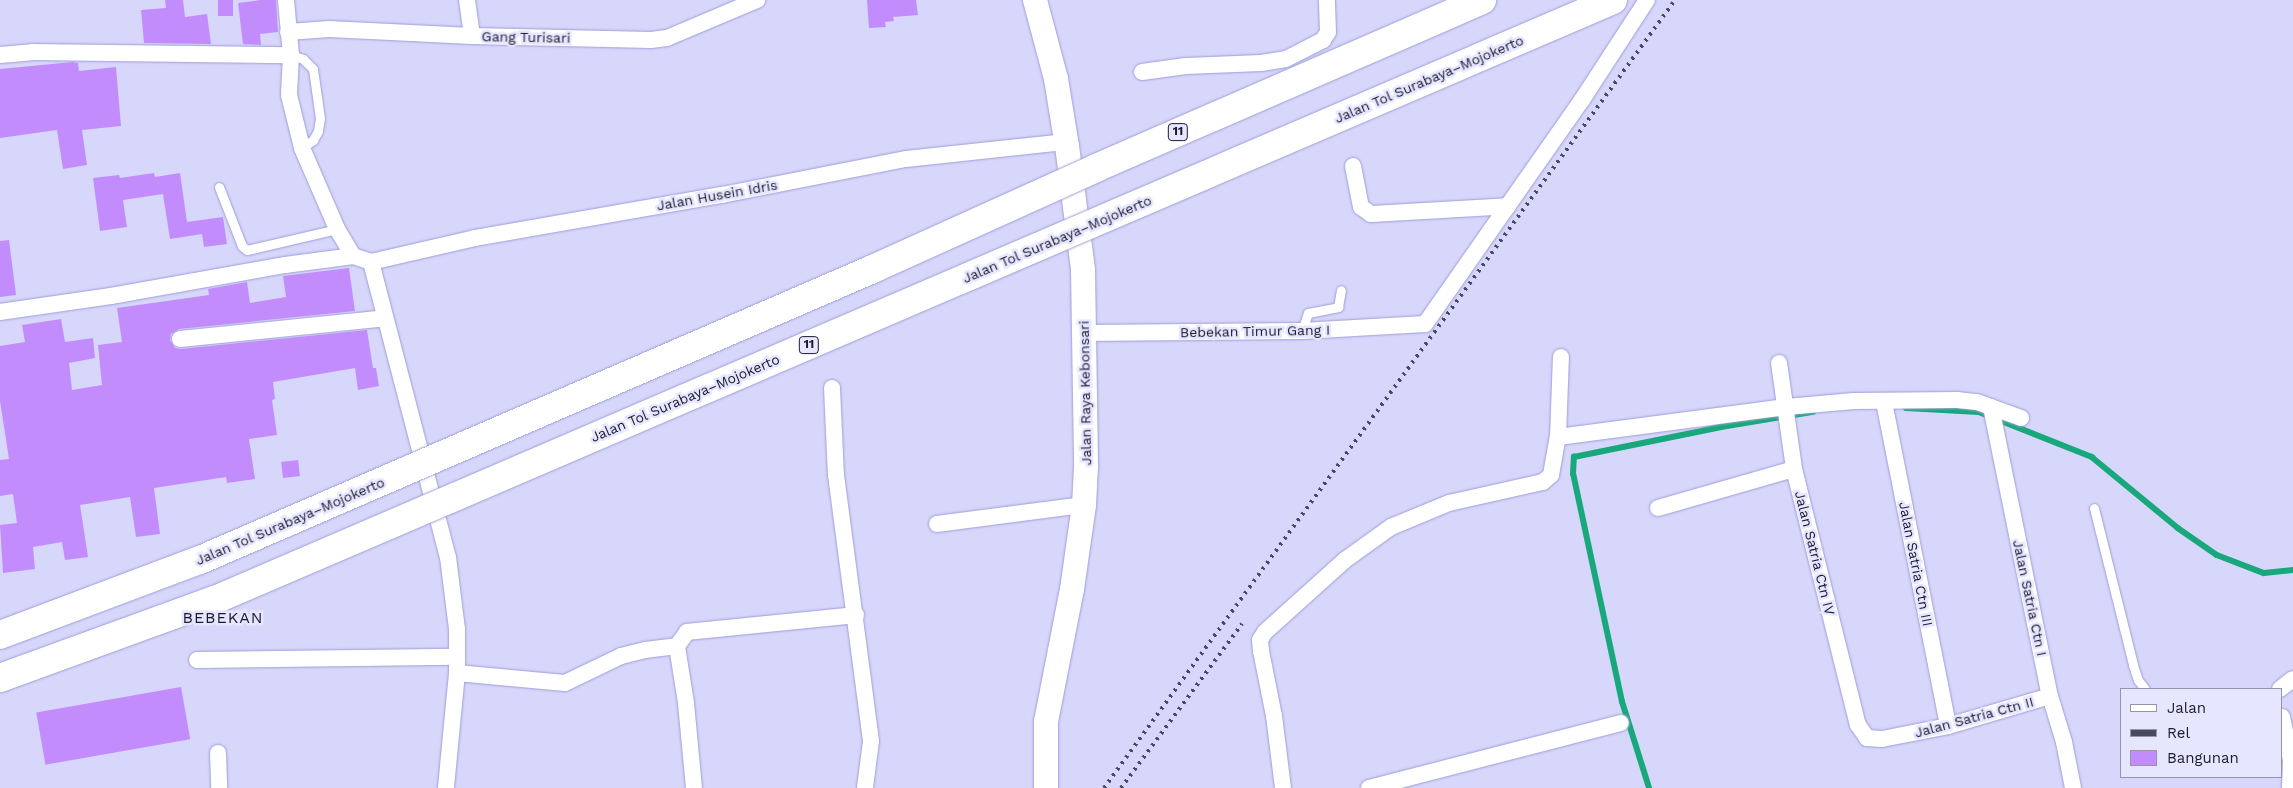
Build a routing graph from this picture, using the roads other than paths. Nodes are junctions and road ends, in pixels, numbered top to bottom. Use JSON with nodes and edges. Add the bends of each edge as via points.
{"nodes":[{"id":1,"x":286,"y":0,"type":"edge"},
{"id":2,"x":467,"y":0,"type":"edge"},
{"id":3,"x":1035,"y":0,"type":"edge"},
{"id":4,"x":1327,"y":0,"type":"edge"},
{"id":5,"x":1482,"y":0,"type":"edge"},
{"id":6,"x":1613,"y":0,"type":"edge"},
{"id":7,"x":1647,"y":0,"type":"edge"},
{"id":8,"x":752,"y":1,"type":"edge"},
{"id":9,"x":288,"y":32,"type":"junction"},
{"id":10,"x":472,"y":36,"type":"junction"},
{"id":11,"x":0,"y":55,"type":"edge"},
{"id":12,"x":291,"y":55,"type":"junction"},
{"id":13,"x":1142,"y":72,"type":"dead end"},
{"id":14,"x":1066,"y":142,"type":"junction"},
{"id":15,"x":302,"y":148,"type":"junction"},
{"id":16,"x":1353,"y":166,"type":"dead end"},
{"id":17,"x":219,"y":187,"type":"dead end"},
{"id":18,"x":1508,"y":206,"type":"junction"},
{"id":19,"x":338,"y":229,"type":"junction"},
{"id":20,"x":353,"y":256,"type":"junction"},
{"id":21,"x":371,"y":262,"type":"junction"},
{"id":22,"x":1341,"y":290,"type":"dead end"},
{"id":23,"x":0,"y":312,"type":"edge"},
{"id":24,"x":385,"y":318,"type":"junction"},
{"id":25,"x":1302,"y":332,"type":"junction"},
{"id":26,"x":1084,"y":333,"type":"junction"},
{"id":27,"x":180,"y":339,"type":"dead end"},
{"id":28,"x":1561,"y":357,"type":"dead end"},
{"id":29,"x":1779,"y":363,"type":"dead end"},
{"id":30,"x":832,"y":388,"type":"dead end"},
{"id":31,"x":1885,"y":405,"type":"junction"},
{"id":32,"x":1787,"y":414,"type":"junction"},
{"id":33,"x":1993,"y":415,"type":"junction"},
{"id":34,"x":2021,"y":418,"type":"dead end"},
{"id":35,"x":1558,"y":437,"type":"junction"},
{"id":36,"x":1794,"y":470,"type":"junction"},
{"id":37,"x":1084,"y":505,"type":"junction"},
{"id":38,"x":1658,"y":508,"type":"dead end"},
{"id":39,"x":2094,"y":508,"type":"dead end"},
{"id":40,"x":937,"y":524,"type":"dead end"},
{"id":41,"x":856,"y":615,"type":"junction"},
{"id":42,"x":0,"y":635,"type":"edge"},
{"id":43,"x":677,"y":646,"type":"junction"},
{"id":44,"x":197,"y":660,"type":"dead end"},
{"id":45,"x":457,"y":665,"type":"junction"},
{"id":46,"x":0,"y":678,"type":"edge"},
{"id":47,"x":2293,"y":679,"type":"edge"},
{"id":48,"x":2144,"y":688,"type":"edge"},
{"id":49,"x":2281,"y":688,"type":"edge"},
{"id":50,"x":2050,"y":696,"type":"junction"},
{"id":51,"x":1621,"y":724,"type":"dead end"},
{"id":52,"x":1948,"y":726,"type":"junction"},
{"id":53,"x":2283,"y":726,"type":"edge"},
{"id":54,"x":1868,"y":738,"type":"joint"},
{"id":55,"x":218,"y":753,"type":"dead end"},
{"id":56,"x":2292,"y":760,"type":"edge"},
{"id":57,"x":219,"y":788,"type":"edge"},
{"id":58,"x":446,"y":788,"type":"edge"},
{"id":59,"x":694,"y":788,"type":"edge"},
{"id":60,"x":866,"y":788,"type":"edge"},
{"id":61,"x":1046,"y":788,"type":"edge"},
{"id":62,"x":1283,"y":788,"type":"edge"},
{"id":63,"x":1369,"y":788,"type":"edge"},
{"id":64,"x":2073,"y":788,"type":"edge"},
{"id":65,"x":2290,"y":788,"type":"edge"}],
"edges":[{"from":1,"to":9,"type":"street"},
{"from":2,"to":10,"type":"street"},
{"from":3,"to":14,"type":"main road","name":"Jalan Raya Kebonsari","via":[[1056,79]]},
{"from":4,"to":13,"type":"street","via":[[1328,32],[1323,40],[1286,59]]},
{"from":5,"to":42,"type":"highway","name":"Jalan Tol Surabaya–Mojokerto","number":"11","bridge":true,"via":[[875,268],[200,560]]},
{"from":6,"to":46,"type":"highway","name":"Jalan Tol Surabaya–Mojokerto","number":"11","bridge":true,"via":[[217,599]]},
{"from":7,"to":18,"type":"street"},
{"from":8,"to":10,"type":"street","name":"Gang Turisari","via":[[667,38]]},
{"from":9,"to":10,"type":"street","name":"Gang Turisari","via":[[328,29]]},
{"from":9,"to":12,"type":"street"},
{"from":11,"to":12,"type":"street","via":[[32,52]]},
{"from":12,"to":15,"type":"street","via":[[289,95]]},
{"from":12,"to":15,"type":"lane","via":[[309,63],[313,69],[320,118],[313,140]]},
{"from":14,"to":21,"type":"street","name":"Jalan Husein Idris","via":[[906,159],[475,238]]},
{"from":14,"to":26,"type":"main road","name":"Jalan Raya Kebonsari","via":[[1083,270]]},
{"from":15,"to":19,"type":"street"},
{"from":16,"to":18,"type":"street","via":[[1361,207],[1370,214]]},
{"from":17,"to":19,"type":"lane","via":[[242,246],[247,250]]},
{"from":18,"to":25,"type":"street","name":"Bebekan Timur Gang I","via":[[1425,324]]},
{"from":19,"to":20,"type":"street"},
{"from":20,"to":21,"type":"street"},
{"from":20,"to":23,"type":"street","via":[[285,264],[111,296]]},
{"from":21,"to":24,"type":"street"},
{"from":22,"to":25,"type":"lane","via":[[1338,307],[1308,313]]},
{"from":24,"to":27,"type":"street"},
{"from":24,"to":45,"type":"street","via":[[448,557],[457,629]]},
{"from":25,"to":26,"type":"street","name":"Bebekan Timur Gang I"},
{"from":26,"to":37,"type":"main road","name":"Jalan Raya Kebonsari"},
{"from":28,"to":35,"type":"street"},
{"from":29,"to":32,"type":"street","name":"Jalan Satria Ctn IV"},
{"from":30,"to":41,"type":"street","via":[[836,475]]},
{"from":31,"to":32,"type":"street","via":[[1854,401]]},
{"from":31,"to":33,"type":"street","via":[[1957,400],[1977,402]]},
{"from":31,"to":52,"type":"street","name":"Jalan Satria Ctn III"},
{"from":32,"to":35,"type":"street"},
{"from":32,"to":36,"type":"street","name":"Jalan Satria Ctn IV"},
{"from":33,"to":34,"type":"street"},
{"from":33,"to":50,"type":"street","name":"Jalan Satria Ctn I"},
{"from":35,"to":62,"type":"street","via":[[1551,475],[1542,482],[1449,503],[1391,527],[1345,560],[1264,632],[1260,651],[1274,716]]},
{"from":36,"to":38,"type":"street"},
{"from":36,"to":54,"type":"street","name":"Jalan Satria Ctn IV","via":[[1858,725]]},
{"from":37,"to":40,"type":"street"},
{"from":37,"to":61,"type":"main road","name":"Jalan Raya Kebonsari","via":[[1072,589],[1046,721]]},
{"from":39,"to":48,"type":"lane","via":[[2133,665]]},
{"from":41,"to":43,"type":"street","via":[[695,630],[687,632]]},
{"from":41,"to":60,"type":"street","via":[[870,741]]},
{"from":43,"to":45,"type":"street","via":[[622,656],[565,683]]},
{"from":43,"to":59,"type":"street"},
{"from":44,"to":45,"type":"street"},
{"from":45,"to":58,"type":"street"},
{"from":47,"to":49,"type":"street"},
{"from":50,"to":52,"type":"street","name":"Jalan Satria Ctn II"},
{"from":50,"to":64,"type":"street","name":"Jalan Satria Ctn I"},
{"from":51,"to":63,"type":"street"},
{"from":52,"to":54,"type":"street","name":"Jalan Satria Ctn II","via":[[1882,739]]},
{"from":53,"to":56,"type":"street"},
{"from":55,"to":57,"type":"street"},
{"from":56,"to":65,"type":"street"}]}
